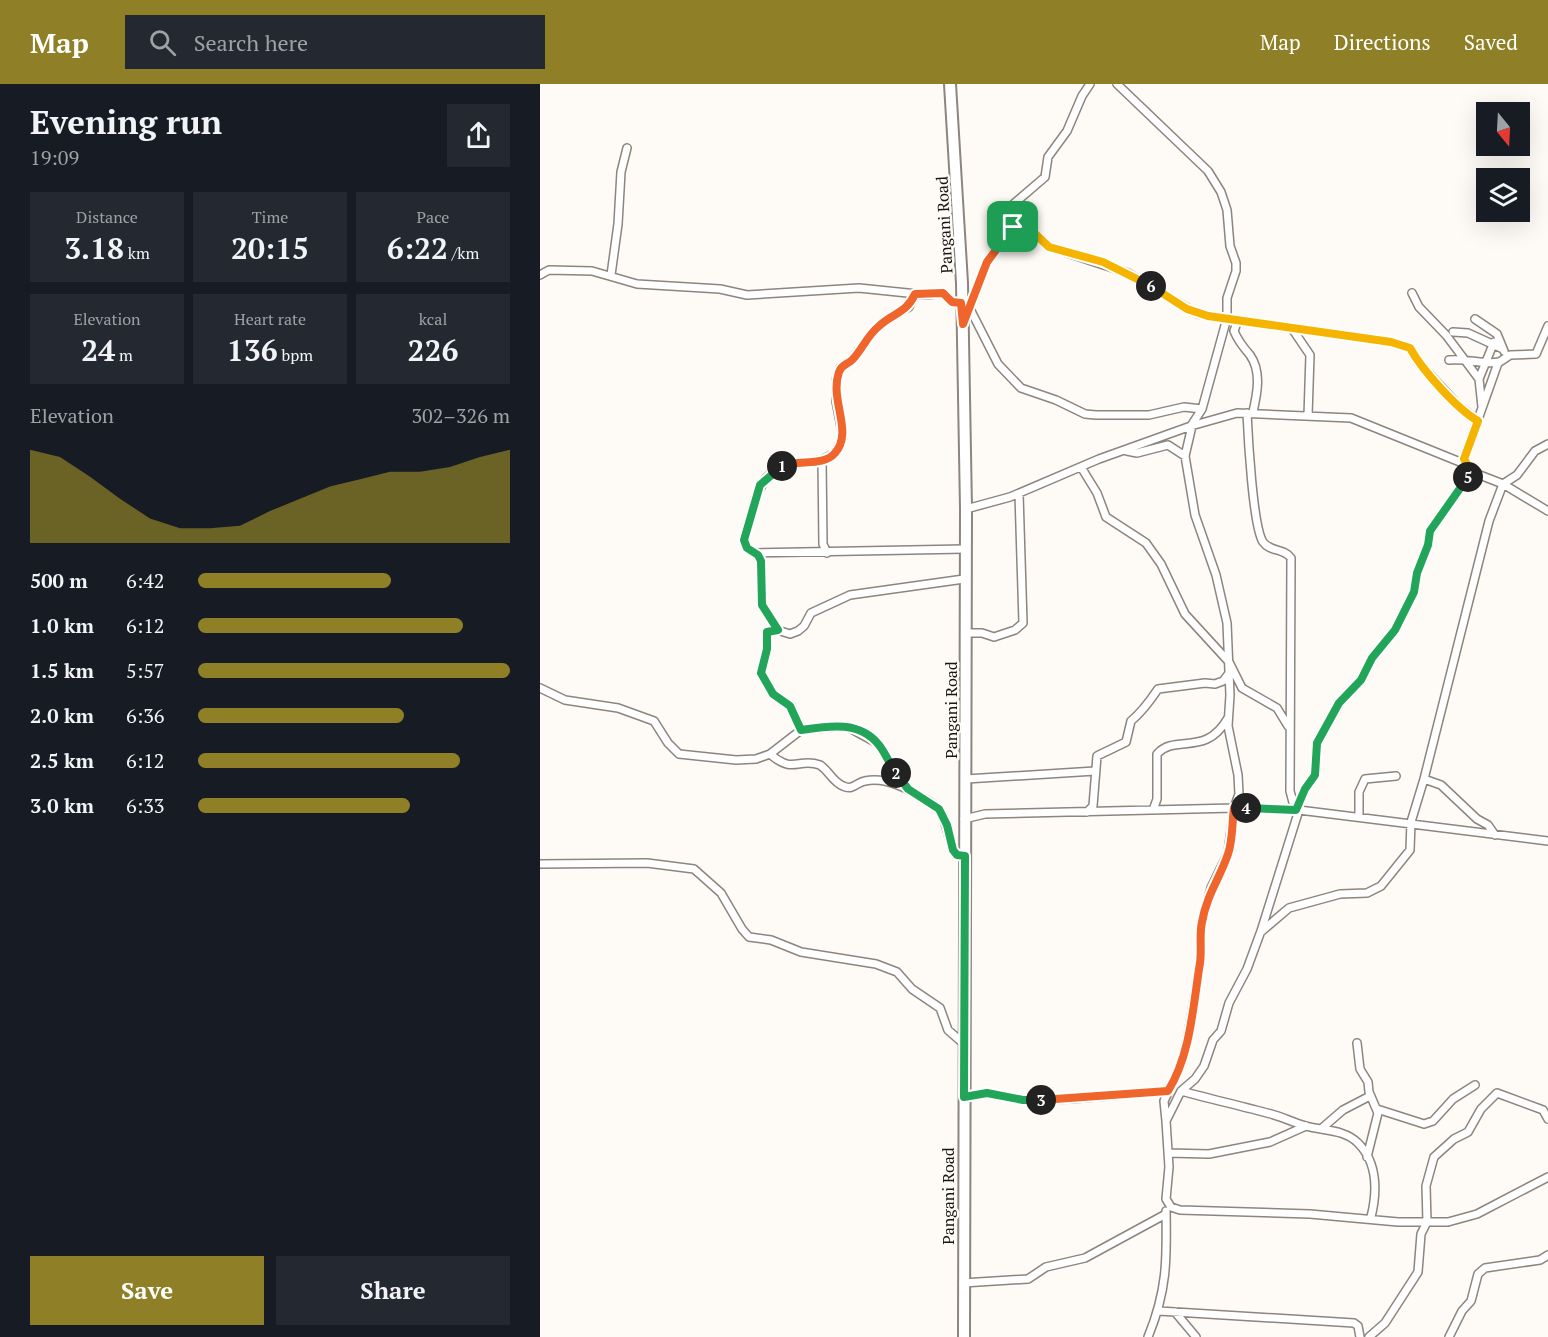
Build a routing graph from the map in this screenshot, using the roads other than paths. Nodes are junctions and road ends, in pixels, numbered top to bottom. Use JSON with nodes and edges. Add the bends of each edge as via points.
{"nodes":[{"id":1,"x":950,"y":84,"type":"edge"},
{"id":2,"x":1090,"y":84,"type":"edge"},
{"id":3,"x":1117,"y":84,"type":"edge"},
{"id":4,"x":627,"y":148,"type":"dead end"},
{"id":5,"x":998,"y":243,"type":"junction"},
{"id":6,"x":611,"y":274,"type":"junction"},
{"id":7,"x":540,"y":275,"type":"edge"},
{"id":8,"x":1412,"y":293,"type":"dead end"},
{"id":9,"x":915,"y":294,"type":"junction"},
{"id":10,"x":965,"y":304,"type":"junction"},
{"id":11,"x":1227,"y":318,"type":"junction"},
{"id":12,"x":1475,"y":319,"type":"dead end"},
{"id":13,"x":1238,"y":320,"type":"junction"},
{"id":14,"x":1548,"y":326,"type":"edge"},
{"id":15,"x":1291,"y":327,"type":"junction"},
{"id":16,"x":1453,"y":332,"type":"dead end"},
{"id":17,"x":1497,"y":334,"type":"junction"},
{"id":18,"x":1493,"y":346,"type":"junction"},
{"id":19,"x":1505,"y":353,"type":"junction"},
{"id":20,"x":1463,"y":358,"type":"junction"},
{"id":21,"x":1449,"y":360,"type":"dead end"},
{"id":22,"x":1499,"y":362,"type":"junction"},
{"id":23,"x":1484,"y":364,"type":"junction"},
{"id":24,"x":1479,"y":379,"type":"junction"},
{"id":25,"x":1202,"y":409,"type":"junction"},
{"id":26,"x":1482,"y":410,"type":"junction"},
{"id":27,"x":1250,"y":412,"type":"junction"},
{"id":28,"x":1308,"y":416,"type":"junction"},
{"id":29,"x":1478,"y":421,"type":"junction"},
{"id":30,"x":1191,"y":426,"type":"junction"},
{"id":31,"x":1548,"y":444,"type":"edge"},
{"id":32,"x":1125,"y":450,"type":"junction"},
{"id":33,"x":1185,"y":456,"type":"junction"},
{"id":34,"x":822,"y":460,"type":"junction"},
{"id":35,"x":1465,"y":464,"type":"junction"},
{"id":36,"x":1081,"y":467,"type":"junction"},
{"id":37,"x":1472,"y":472,"type":"junction"},
{"id":38,"x":1503,"y":484,"type":"junction"},
{"id":39,"x":1019,"y":494,"type":"junction"},
{"id":40,"x":966,"y":509,"type":"junction"},
{"id":41,"x":1548,"y":511,"type":"edge"},
{"id":42,"x":965,"y":549,"type":"junction"},
{"id":43,"x":755,"y":553,"type":"junction"},
{"id":44,"x":827,"y":553,"type":"junction"},
{"id":45,"x":964,"y":579,"type":"junction"},
{"id":46,"x":778,"y":630,"type":"junction"},
{"id":47,"x":966,"y":633,"type":"junction"},
{"id":48,"x":1229,"y":662,"type":"junction"},
{"id":49,"x":1230,"y":672,"type":"junction"},
{"id":50,"x":540,"y":688,"type":"edge"},
{"id":51,"x":1228,"y":718,"type":"junction"},
{"id":52,"x":1289,"y":729,"type":"junction"},
{"id":53,"x":801,"y":730,"type":"junction"},
{"id":54,"x":770,"y":754,"type":"junction"},
{"id":55,"x":1095,"y":771,"type":"junction"},
{"id":56,"x":1396,"y":776,"type":"dead end"},
{"id":57,"x":966,"y":778,"type":"junction"},
{"id":58,"x":1424,"y":779,"type":"junction"},
{"id":59,"x":908,"y":789,"type":"junction"},
{"id":60,"x":1234,"y":808,"type":"junction"},
{"id":61,"x":1154,"y":810,"type":"junction"},
{"id":62,"x":1296,"y":810,"type":"junction"},
{"id":63,"x":1087,"y":812,"type":"junction"},
{"id":64,"x":1359,"y":816,"type":"junction"},
{"id":65,"x":964,"y":819,"type":"junction"},
{"id":66,"x":1411,"y":822,"type":"junction"},
{"id":67,"x":1495,"y":835,"type":"junction"},
{"id":68,"x":1548,"y":841,"type":"edge"},
{"id":69,"x":965,"y":856,"type":"junction"},
{"id":70,"x":540,"y":864,"type":"edge"},
{"id":71,"x":1261,"y":931,"type":"junction"},
{"id":72,"x":1356,"y":1043,"type":"dead end"},
{"id":73,"x":964,"y":1044,"type":"junction"},
{"id":74,"x":1475,"y":1085,"type":"dead end"},
{"id":75,"x":1168,"y":1091,"type":"junction"},
{"id":76,"x":1181,"y":1092,"type":"junction"},
{"id":77,"x":1370,"y":1096,"type":"junction"},
{"id":78,"x":964,"y":1097,"type":"junction"},
{"id":79,"x":1377,"y":1108,"type":"junction"},
{"id":80,"x":1548,"y":1119,"type":"edge"},
{"id":81,"x":1166,"y":1121,"type":"junction"},
{"id":82,"x":1306,"y":1126,"type":"junction"},
{"id":83,"x":1321,"y":1129,"type":"junction"},
{"id":84,"x":1168,"y":1153,"type":"junction"},
{"id":85,"x":1367,"y":1157,"type":"junction"},
{"id":86,"x":1548,"y":1177,"type":"edge"},
{"id":87,"x":1166,"y":1199,"type":"junction"},
{"id":88,"x":1166,"y":1214,"type":"junction"},
{"id":89,"x":1371,"y":1217,"type":"junction"},
{"id":90,"x":1427,"y":1222,"type":"junction"},
{"id":91,"x":1548,"y":1254,"type":"edge"},
{"id":92,"x":963,"y":1283,"type":"junction"},
{"id":93,"x":1159,"y":1311,"type":"junction"},
{"id":94,"x":1174,"y":1312,"type":"junction"},
{"id":95,"x":964,"y":1337,"type":"edge"},
{"id":96,"x":1148,"y":1337,"type":"edge"},
{"id":97,"x":1196,"y":1337,"type":"edge"},
{"id":98,"x":1360,"y":1337,"type":"edge"},
{"id":99,"x":1369,"y":1337,"type":"edge"},
{"id":100,"x":1449,"y":1337,"type":"edge"}],
"edges":[{"from":1,"to":10,"type":"main road","name":"Pangani Road"},
{"from":2,"to":5,"type":"street","via":[[1067,131],[1048,158],[1042,181],[1007,212]]},
{"from":3,"to":11,"type":"street","via":[[1208,171],[1224,199],[1236,263],[1227,298]]},
{"from":4,"to":6,"type":"street"},
{"from":5,"to":10,"type":"street"},
{"from":5,"to":11,"type":"street","via":[[1013,227],[1029,228],[1049,247],[1128,273],[1198,314]]},
{"from":6,"to":7,"type":"street","via":[[549,270]]},
{"from":6,"to":9,"type":"street","via":[[637,284],[720,289],[747,295],[859,288]]},
{"from":8,"to":20,"type":"street","via":[[1419,307]]},
{"from":9,"to":10,"type":"street","via":[[943,293],[952,302]]},
{"from":9,"to":34,"type":"street","via":[[909,307],[879,325],[840,368],[836,401],[843,437],[835,453]]},
{"from":10,"to":25,"type":"street","via":[[998,364],[1021,388],[1085,414],[1149,415],[1184,407]]},
{"from":10,"to":40,"type":"main road","name":"Pangani Road"},
{"from":11,"to":13,"type":"street"},
{"from":11,"to":25,"type":"street"},
{"from":12,"to":17,"type":"street"},
{"from":13,"to":15,"type":"street"},
{"from":13,"to":27,"type":"street","via":[[1234,331],[1251,358],[1258,379]]},
{"from":14,"to":19,"type":"street","via":[[1536,354]]},
{"from":15,"to":28,"type":"street","via":[[1310,355]]},
{"from":15,"to":29,"type":"street","via":[[1410,348],[1418,362]]},
{"from":16,"to":18,"type":"street","via":[[1468,333]]},
{"from":17,"to":18,"type":"street"},
{"from":17,"to":19,"type":"street"},
{"from":18,"to":19,"type":"street"},
{"from":18,"to":23,"type":"street"},
{"from":19,"to":22,"type":"street"},
{"from":20,"to":21,"type":"street"},
{"from":20,"to":23,"type":"street"},
{"from":20,"to":24,"type":"street"},
{"from":22,"to":23,"type":"street"},
{"from":22,"to":26,"type":"street"},
{"from":23,"to":24,"type":"street"},
{"from":24,"to":26,"type":"street"},
{"from":25,"to":30,"type":"street"},
{"from":26,"to":29,"type":"street"},
{"from":27,"to":28,"type":"street"},
{"from":27,"to":30,"type":"street"},
{"from":27,"to":52,"type":"street","via":[[1255,501],[1262,539],[1267,547],[1284,551],[1291,558]]},
{"from":28,"to":35,"type":"street","via":[[1351,418]]},
{"from":29,"to":35,"type":"street"},
{"from":30,"to":32,"type":"street"},
{"from":30,"to":33,"type":"street"},
{"from":31,"to":38,"type":"street","via":[[1535,451],[1517,475]]},
{"from":32,"to":33,"type":"street","via":[[1137,453],[1168,445]]},
{"from":32,"to":36,"type":"street"},
{"from":33,"to":48,"type":"street","via":[[1195,515],[1225,615]]},
{"from":34,"to":43,"type":"street","via":[[781,466],[760,485],[744,540]]},
{"from":34,"to":44,"type":"street","via":[[823,544]]},
{"from":35,"to":37,"type":"street"},
{"from":36,"to":39,"type":"street"},
{"from":36,"to":48,"type":"street","via":[[1098,493],[1106,517],[1146,543],[1161,564],[1185,614]]},
{"from":37,"to":38,"type":"street"},
{"from":37,"to":62,"type":"street","via":[[1430,531],[1414,592],[1395,630],[1372,658],[1361,680],[1339,703],[1317,743],[1315,775]]},
{"from":38,"to":41,"type":"street"},
{"from":38,"to":58,"type":"street"},
{"from":39,"to":40,"type":"street"},
{"from":39,"to":47,"type":"street","via":[[1023,623],[994,637]]},
{"from":40,"to":42,"type":"main road","name":"Pangani Road"},
{"from":42,"to":44,"type":"street"},
{"from":42,"to":45,"type":"main road","name":"Pangani Road"},
{"from":43,"to":44,"type":"street"},
{"from":43,"to":46,"type":"street","via":[[763,571],[763,608]]},
{"from":45,"to":46,"type":"street","via":[[850,596],[810,613],[798,631],[787,634]]},
{"from":45,"to":47,"type":"main road","name":"Pangani Road"},
{"from":46,"to":53,"type":"street","via":[[767,632],[761,673],[773,694],[790,706]]},
{"from":47,"to":57,"type":"main road","name":"Pangani Road"},
{"from":48,"to":49,"type":"street"},
{"from":48,"to":52,"type":"street","via":[[1245,691],[1277,708]]},
{"from":49,"to":51,"type":"street"},
{"from":49,"to":55,"type":"street","via":[[1215,684],[1158,689],[1142,714],[1131,721],[1126,742],[1099,754]]},
{"from":50,"to":54,"type":"street","via":[[565,700],[618,708],[654,721],[679,754],[746,761]]},
{"from":51,"to":60,"type":"street","via":[[1239,784]]},
{"from":51,"to":61,"type":"street","via":[[1221,730],[1206,741],[1167,747],[1157,754]]},
{"from":52,"to":62,"type":"street","via":[[1290,791]]},
{"from":53,"to":54,"type":"street"},
{"from":53,"to":59,"type":"street","via":[[837,725],[865,735],[877,743]]},
{"from":54,"to":59,"type":"street","via":[[788,765],[820,765],[843,786],[854,787],[867,781]]},
{"from":55,"to":57,"type":"street"},
{"from":55,"to":63,"type":"street","via":[[1093,807]]},
{"from":56,"to":64,"type":"street","via":[[1365,779],[1359,792]]},
{"from":57,"to":65,"type":"main road","name":"Pangani Road"},
{"from":58,"to":66,"type":"street"},
{"from":58,"to":67,"type":"street","via":[[1441,785]]},
{"from":59,"to":69,"type":"street","via":[[939,809],[953,850]]},
{"from":60,"to":61,"type":"street"},
{"from":60,"to":62,"type":"street"},
{"from":60,"to":75,"type":"street","via":[[1228,853],[1211,888],[1201,924],[1200,963],[1188,1036]]},
{"from":61,"to":63,"type":"street"},
{"from":62,"to":64,"type":"street"},
{"from":62,"to":71,"type":"street"},
{"from":63,"to":65,"type":"street","via":[[985,814]]},
{"from":64,"to":66,"type":"street"},
{"from":65,"to":69,"type":"main road","name":"Pangani Road"},
{"from":66,"to":67,"type":"street"},
{"from":66,"to":71,"type":"street","via":[[1410,849],[1381,886],[1367,893],[1340,894],[1289,908]]},
{"from":67,"to":68,"type":"street"},
{"from":69,"to":73,"type":"main road","name":"Pangani Road"},
{"from":70,"to":73,"type":"street","via":[[647,863],[694,869],[720,892],[749,938],[771,940],[801,952],[876,964],[897,972],[912,989],[940,1008],[948,1030]]},
{"from":71,"to":76,"type":"street","via":[[1204,1066]]},
{"from":72,"to":77,"type":"street"},
{"from":73,"to":78,"type":"main road","name":"Pangani Road"},
{"from":74,"to":79,"type":"street","via":[[1453,1099],[1433,1121],[1424,1124]]},
{"from":75,"to":78,"type":"street","via":[[1070,1099],[1023,1100],[987,1093]]},
{"from":75,"to":81,"type":"street","via":[[1163,1111]]},
{"from":76,"to":81,"type":"street"},
{"from":76,"to":82,"type":"street"},
{"from":77,"to":79,"type":"street"},
{"from":77,"to":83,"type":"street","via":[[1343,1110]]},
{"from":78,"to":92,"type":"main road","name":"Pangani Road"},
{"from":79,"to":85,"type":"street"},
{"from":80,"to":90,"type":"street","via":[[1543,1110],[1504,1094],[1492,1095],[1468,1132],[1434,1156],[1426,1186]]},
{"from":81,"to":84,"type":"street"},
{"from":82,"to":83,"type":"street"},
{"from":82,"to":84,"type":"street","via":[[1270,1142],[1209,1154]]},
{"from":83,"to":85,"type":"street","via":[[1352,1138]]},
{"from":84,"to":87,"type":"street"},
{"from":85,"to":89,"type":"street","via":[[1375,1178]]},
{"from":86,"to":90,"type":"street","via":[[1477,1215],[1458,1221]]},
{"from":87,"to":88,"type":"street"},
{"from":87,"to":89,"type":"street","via":[[1171,1207],[1180,1210]]},
{"from":88,"to":92,"type":"street","via":[[1085,1258],[1046,1267],[1028,1279]]},
{"from":88,"to":93,"type":"street","via":[[1167,1272]]},
{"from":89,"to":90,"type":"street"},
{"from":90,"to":99,"type":"street","via":[[1421,1234],[1418,1272],[1385,1323]]},
{"from":91,"to":100,"type":"street","via":[[1540,1260],[1485,1268],[1478,1274],[1471,1301]]},
{"from":92,"to":95,"type":"main road","name":"Pangani Road"},
{"from":93,"to":94,"type":"street"},
{"from":93,"to":96,"type":"street"},
{"from":94,"to":97,"type":"street"},
{"from":94,"to":98,"type":"street","via":[[1354,1323]]}]}
